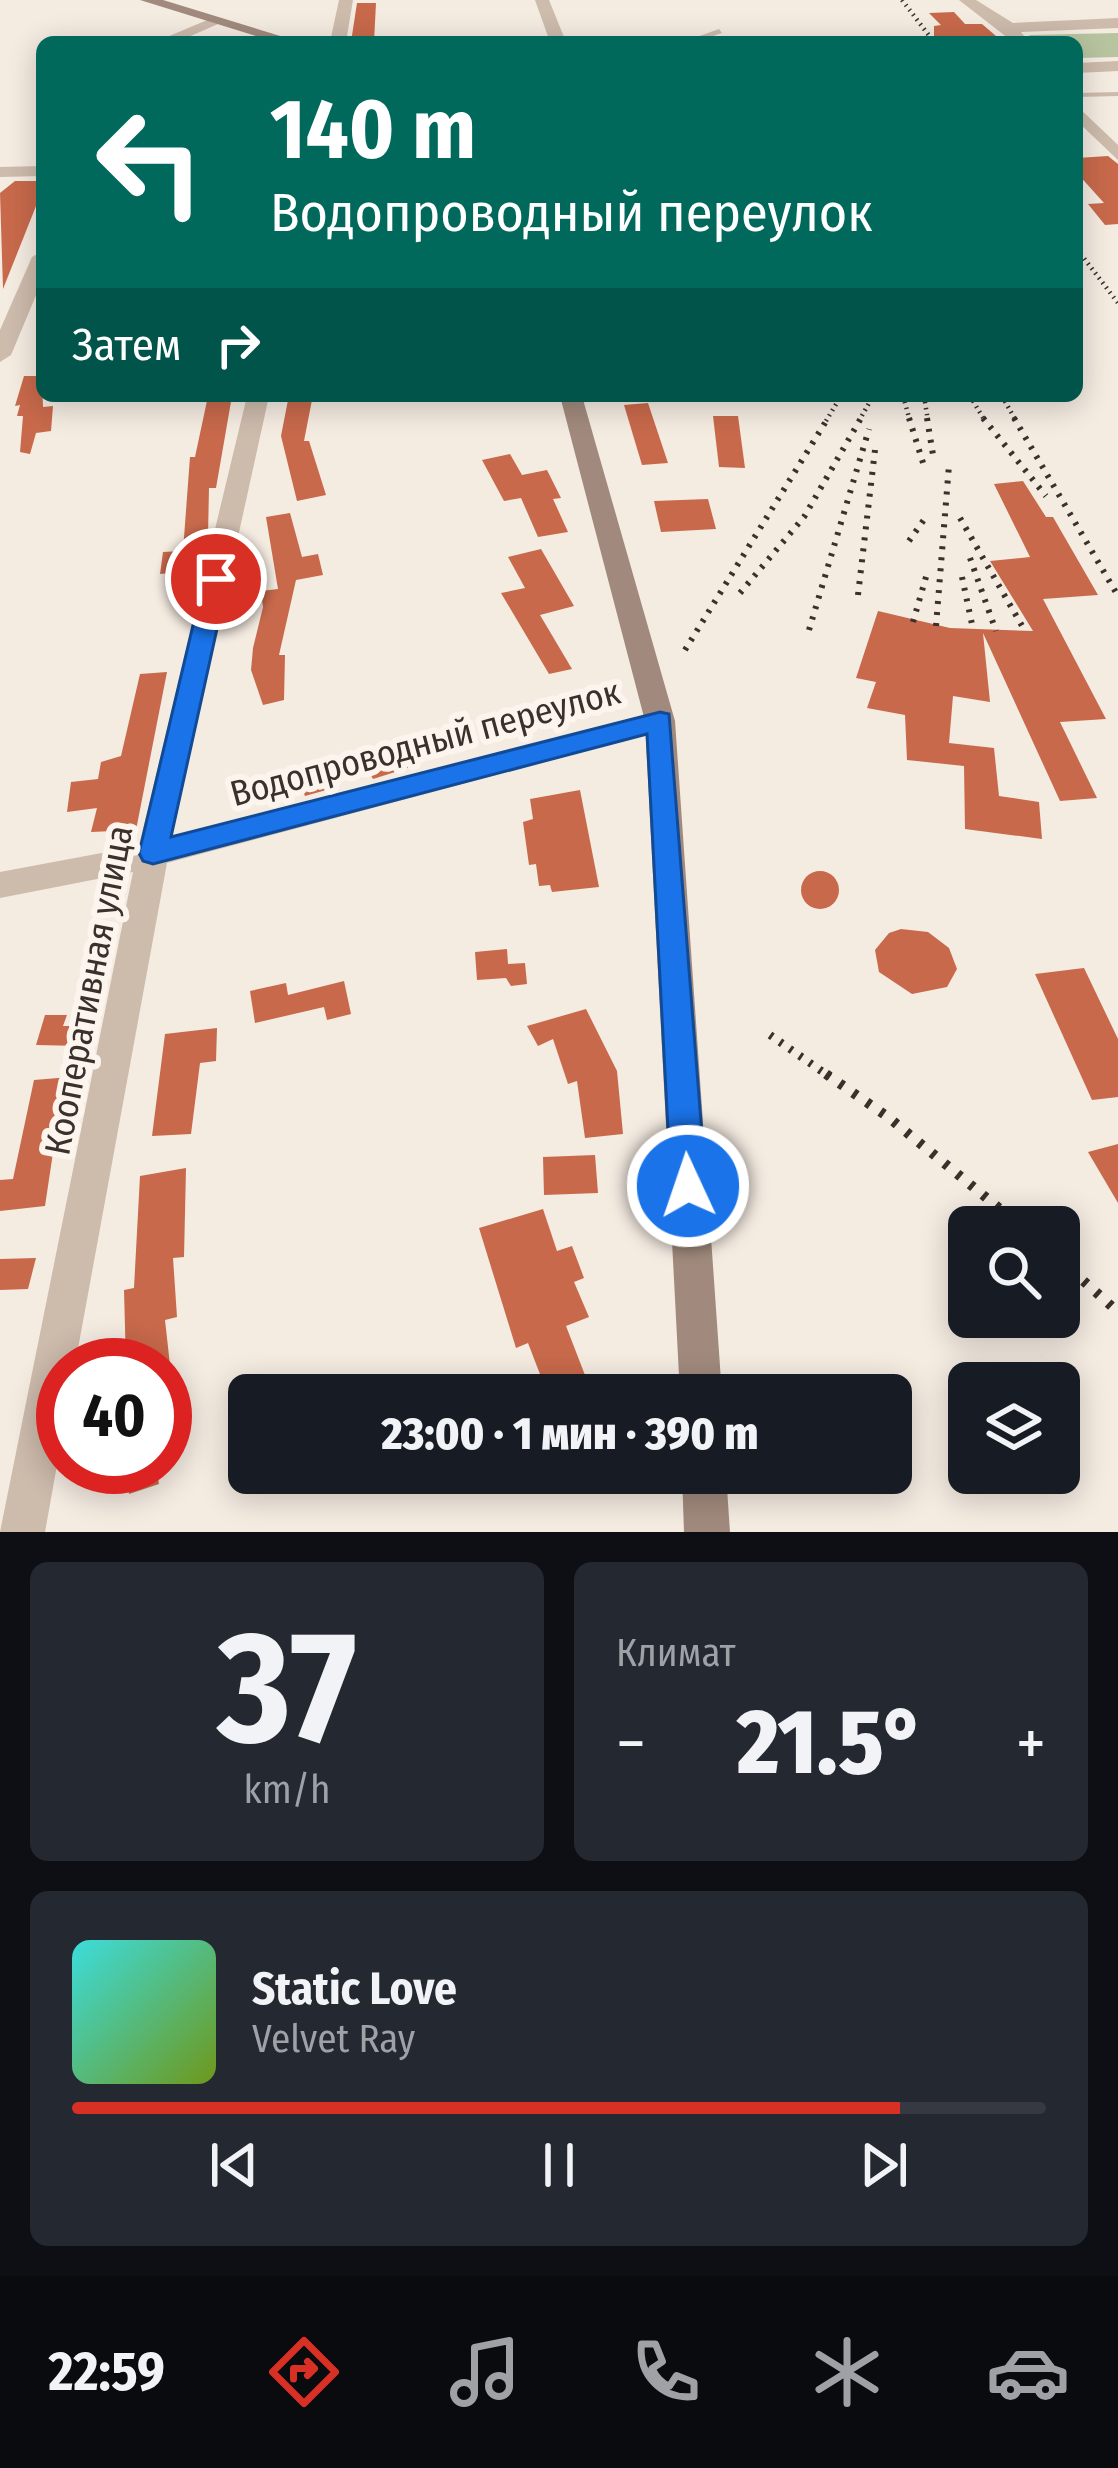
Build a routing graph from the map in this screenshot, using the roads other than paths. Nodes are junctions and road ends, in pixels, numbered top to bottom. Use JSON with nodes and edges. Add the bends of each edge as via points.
{"nodes":[{"id":1,"x":149,"y":0,"type":"edge"},
{"id":2,"x":346,"y":0,"type":"edge"},
{"id":3,"x":542,"y":0,"type":"edge"},
{"id":4,"x":966,"y":0,"type":"edge"},
{"id":5,"x":217,"y":21,"type":"junction"},
{"id":6,"x":1118,"y":23,"type":"edge"},
{"id":7,"x":719,"y":32,"type":"dead end"},
{"id":8,"x":1015,"y":35,"type":"edge"},
{"id":9,"x":178,"y":36,"type":"edge"},
{"id":10,"x":271,"y":36,"type":"edge"},
{"id":11,"x":339,"y":36,"type":"edge"},
{"id":12,"x":556,"y":36,"type":"edge"},
{"id":13,"x":706,"y":36,"type":"edge"},
{"id":14,"x":1118,"y":66,"type":"edge"},
{"id":15,"x":1083,"y":68,"type":"edge"},
{"id":16,"x":1118,"y":94,"type":"edge"},
{"id":17,"x":1083,"y":95,"type":"edge"},
{"id":18,"x":1083,"y":117,"type":"edge"},
{"id":19,"x":1118,"y":155,"type":"edge"},
{"id":20,"x":36,"y":171,"type":"edge"},
{"id":21,"x":0,"y":172,"type":"edge"},
{"id":22,"x":36,"y":271,"type":"edge"},
{"id":23,"x":0,"y":355,"type":"edge"},
{"id":24,"x":257,"y":402,"type":"edge"},
{"id":25,"x":574,"y":402,"type":"edge"},
{"id":26,"x":660,"y":721,"type":"junction"},
{"id":27,"x":153,"y":853,"type":"junction"},
{"id":28,"x":0,"y":885,"type":"edge"},
{"id":29,"x":700,"y":1374,"type":"edge"},
{"id":30,"x":705,"y":1494,"type":"edge"},
{"id":31,"x":22,"y":1532,"type":"edge"},
{"id":32,"x":707,"y":1532,"type":"edge"}],
"edges":[{"from":1,"to":5,"type":"street"},
{"from":2,"to":11,"type":"street"},
{"from":3,"to":12,"type":"street"},
{"from":4,"to":8,"type":"street"},
{"from":5,"to":9,"type":"street"},
{"from":5,"to":10,"type":"street"},
{"from":6,"to":8,"type":"street"},
{"from":7,"to":13,"type":"lane"},
{"from":14,"to":15,"type":"street"},
{"from":16,"to":17,"type":"lane"},
{"from":18,"to":19,"type":"street"},
{"from":20,"to":21,"type":"street"},
{"from":22,"to":23,"type":"street"},
{"from":24,"to":27,"type":"street","name":"Кооперативная улица"},
{"from":25,"to":26,"type":"street"},
{"from":26,"to":27,"type":"street","name":"Водопроводный переулок"},
{"from":26,"to":29,"type":"street"},
{"from":27,"to":28,"type":"street","name":"Водопроводный переулок"},
{"from":27,"to":31,"type":"street","name":"Кооперативная улица"},
{"from":30,"to":32,"type":"street"}]}
